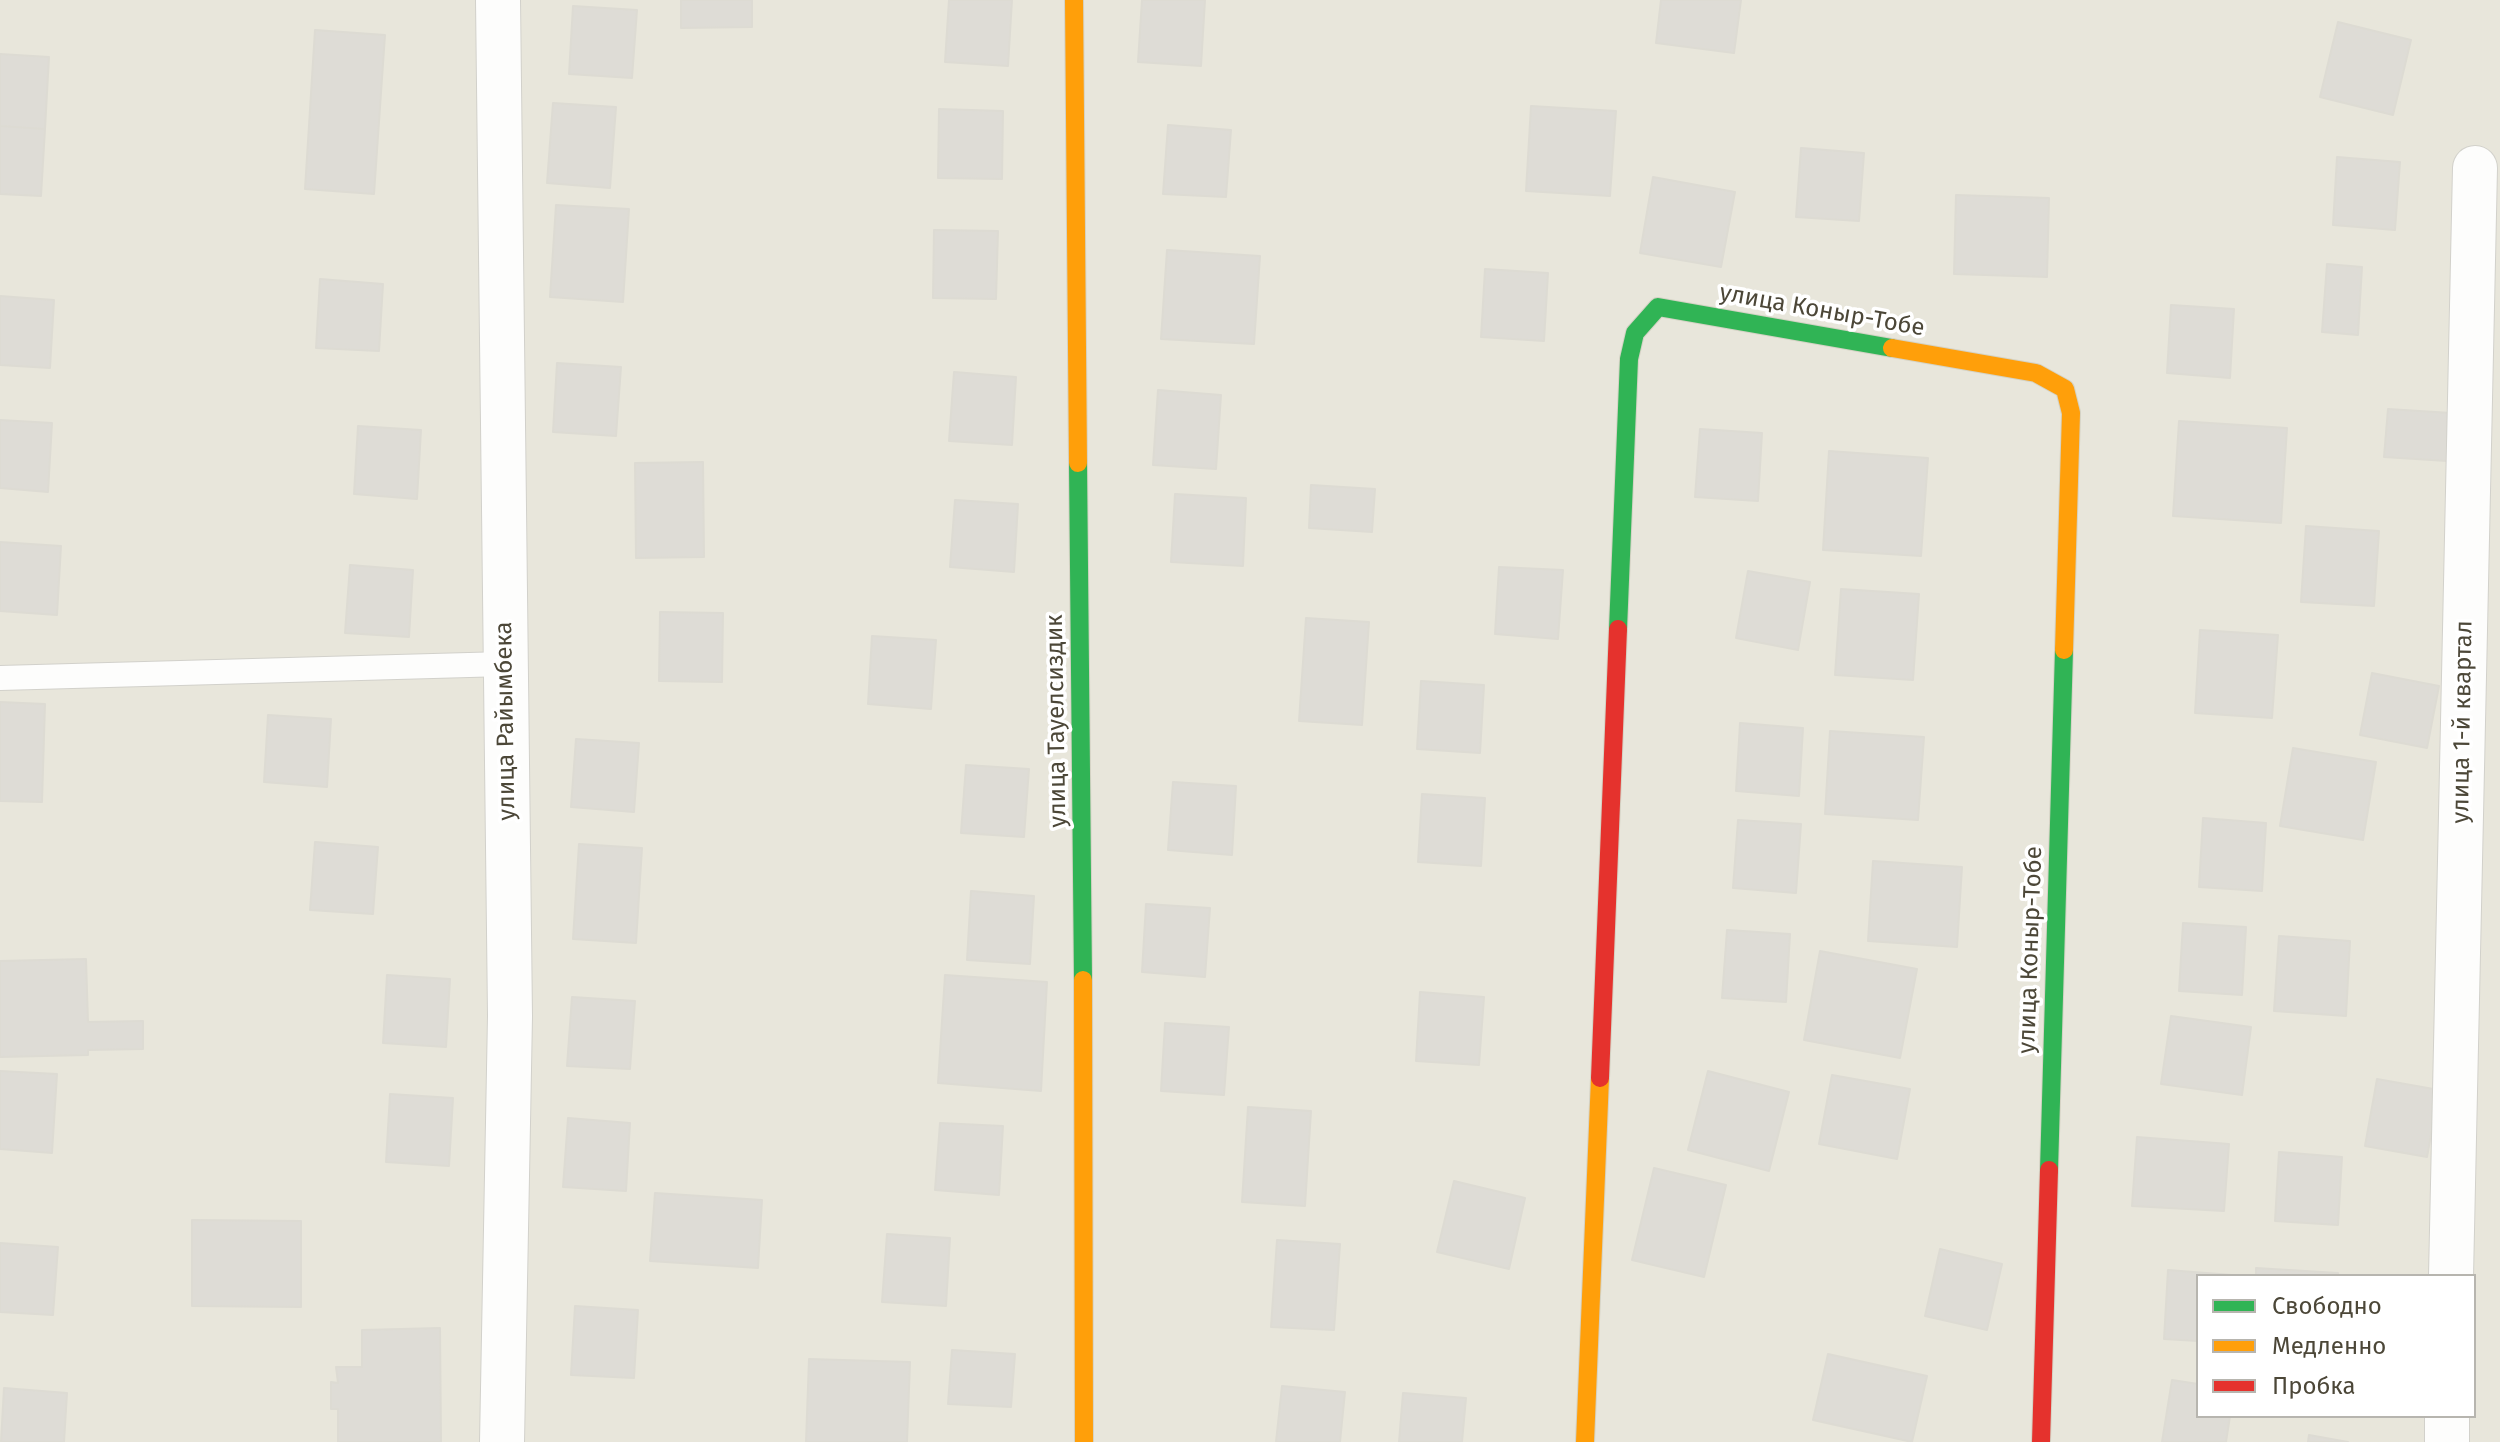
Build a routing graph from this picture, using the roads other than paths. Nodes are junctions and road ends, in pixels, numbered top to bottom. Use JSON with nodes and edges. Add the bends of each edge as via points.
{"nodes":[{"id":1,"x":498,"y":0,"type":"edge"},
{"id":2,"x":1074,"y":0,"type":"edge"},
{"id":3,"x":2475,"y":168,"type":"dead end"},
{"id":4,"x":505,"y":664,"type":"junction"},
{"id":5,"x":0,"y":678,"type":"edge"},
{"id":6,"x":2451,"y":1274,"type":"edge"},
{"id":7,"x":2447,"y":1418,"type":"edge"},
{"id":8,"x":502,"y":1442,"type":"edge"},
{"id":9,"x":1084,"y":1442,"type":"edge"},
{"id":10,"x":1585,"y":1442,"type":"edge"},
{"id":11,"x":2041,"y":1442,"type":"edge"},
{"id":12,"x":2447,"y":1442,"type":"edge"}],
"edges":[{"from":1,"to":4,"type":"street","name":"улица Райымбека"},
{"from":2,"to":9,"type":"street","name":"улица Тауелсиздик"},
{"from":3,"to":6,"type":"street","name":"улица 1-й квартал"},
{"from":4,"to":5,"type":"lane"},
{"from":4,"to":8,"type":"street","name":"улица Райымбека","via":[[510,1016]]},
{"from":7,"to":12,"type":"street"},
{"from":10,"to":11,"type":"street","name":"улица Коныр-Тобе","via":[[1629,359],[1635,333],[1658,307],[2036,373],[2065,389],[2071,413]]}]}
